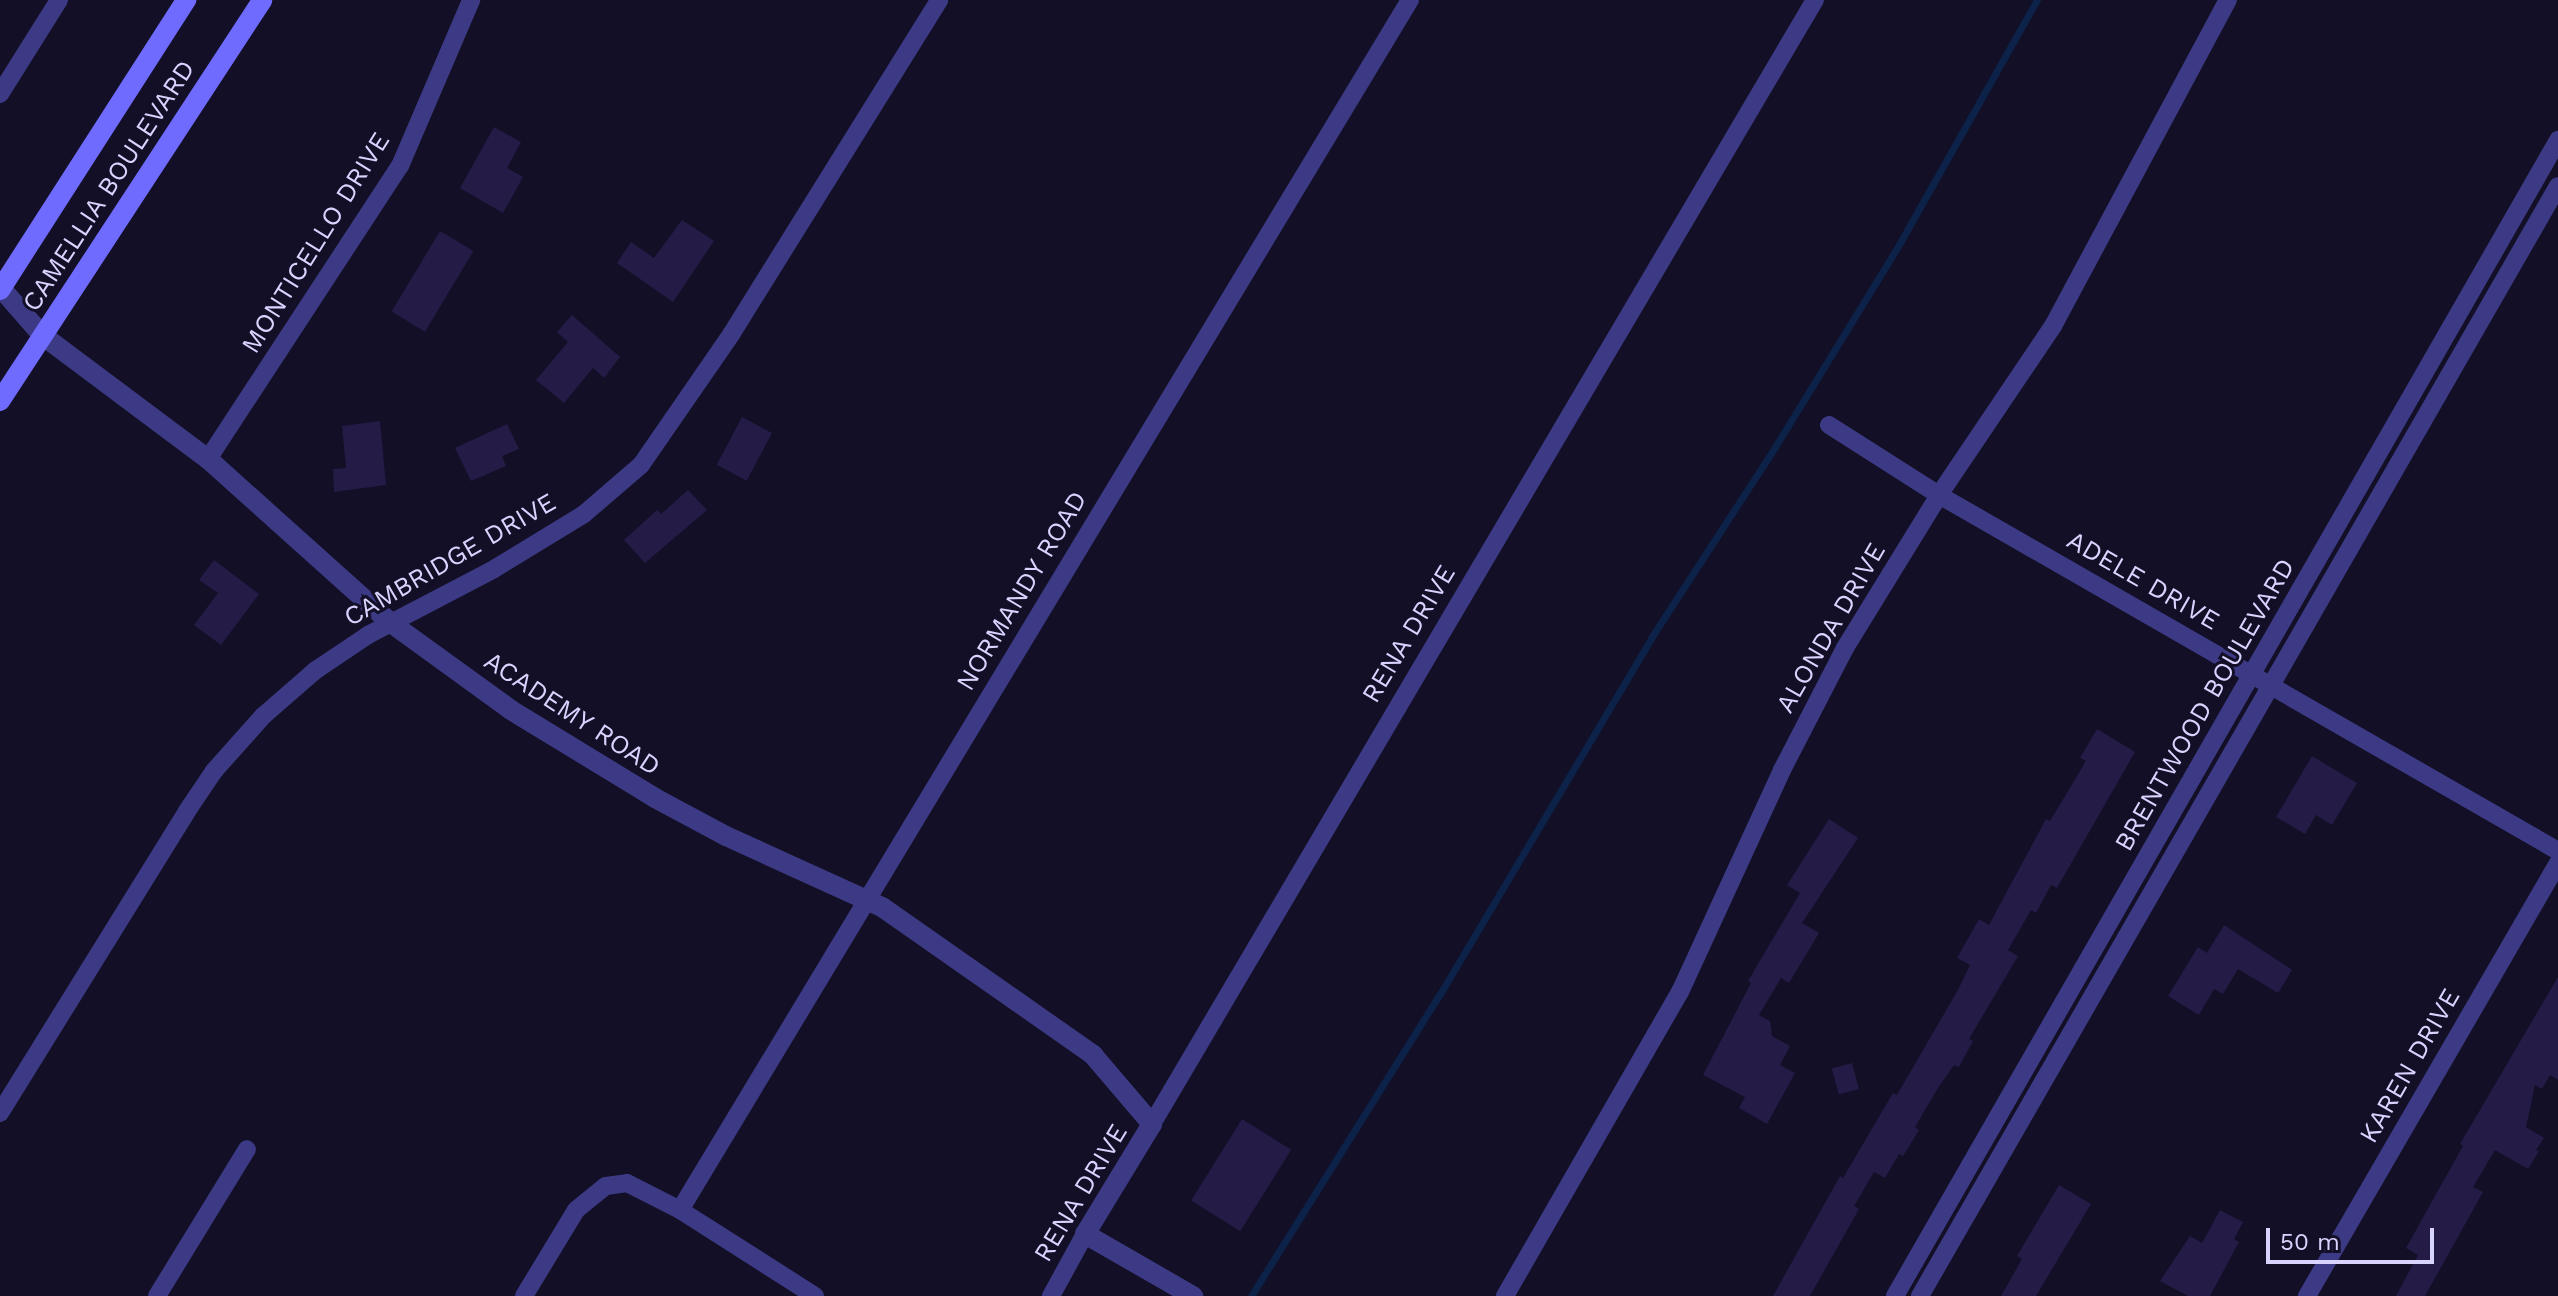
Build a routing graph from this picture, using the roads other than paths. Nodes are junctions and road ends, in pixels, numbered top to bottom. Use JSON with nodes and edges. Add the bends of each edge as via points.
{"nodes":[{"id":1,"x":59,"y":0,"type":"edge"},
{"id":2,"x":186,"y":0,"type":"edge"},
{"id":3,"x":262,"y":0,"type":"edge"},
{"id":4,"x":471,"y":0,"type":"edge"},
{"id":5,"x":939,"y":0,"type":"edge"},
{"id":6,"x":1410,"y":0,"type":"edge"},
{"id":7,"x":1815,"y":0,"type":"edge"},
{"id":8,"x":2228,"y":0,"type":"edge"},
{"id":9,"x":0,"y":94,"type":"edge"},
{"id":10,"x":2558,"y":140,"type":"edge"},
{"id":11,"x":2558,"y":186,"type":"edge"},
{"id":12,"x":0,"y":291,"type":"edge"},
{"id":13,"x":42,"y":335,"type":"junction"},
{"id":14,"x":0,"y":401,"type":"edge"},
{"id":15,"x":1829,"y":425,"type":"dead end"},
{"id":16,"x":208,"y":459,"type":"junction"},
{"id":17,"x":1939,"y":495,"type":"junction"},
{"id":18,"x":391,"y":623,"type":"junction"},
{"id":19,"x":2253,"y":673,"type":"junction"},
{"id":20,"x":2272,"y":684,"type":"junction"},
{"id":21,"x":2558,"y":851,"type":"edge"},
{"id":22,"x":2558,"y":863,"type":"edge"},
{"id":23,"x":867,"y":898,"type":"junction"},
{"id":24,"x":0,"y":1113,"type":"edge"},
{"id":25,"x":1152,"y":1124,"type":"junction"},
{"id":26,"x":247,"y":1149,"type":"dead end"},
{"id":27,"x":680,"y":1210,"type":"junction"},
{"id":28,"x":1085,"y":1234,"type":"junction"},
{"id":29,"x":157,"y":1296,"type":"edge"},
{"id":30,"x":524,"y":1296,"type":"edge"},
{"id":31,"x":815,"y":1296,"type":"edge"},
{"id":32,"x":1051,"y":1296,"type":"edge"},
{"id":33,"x":1193,"y":1296,"type":"edge"},
{"id":34,"x":1505,"y":1296,"type":"edge"},
{"id":35,"x":1895,"y":1296,"type":"edge"},
{"id":36,"x":1920,"y":1296,"type":"edge"},
{"id":37,"x":2307,"y":1296,"type":"edge"}],
"edges":[{"from":1,"to":9,"type":"street"},
{"from":2,"to":12,"type":"main road","name":"CAMELLIA BOULEVARD"},
{"from":3,"to":13,"type":"main road","name":"CAMELLIA BOULEVARD"},
{"from":4,"to":16,"type":"street","name":"MONTICELLO DRIVE","via":[[400,166]]},
{"from":5,"to":18,"type":"street","name":"CAMBRIDGE DRIVE","via":[[732,333],[641,465],[584,514]]},
{"from":6,"to":23,"type":"street","name":"NORMANDY ROAD"},
{"from":7,"to":25,"type":"street","name":"RENA DRIVE"},
{"from":8,"to":17,"type":"street","name":"ALONDA DRIVE","via":[[2053,326]]},
{"from":10,"to":19,"type":"street","name":"BRENTWOOD BOULEVARD"},
{"from":11,"to":20,"type":"street","name":"BRENTWOOD BOULEVARD"},
{"from":12,"to":13,"type":"street","name":"ACADEMY ROAD"},
{"from":13,"to":14,"type":"main road","name":"CAMELLIA BOULEVARD"},
{"from":13,"to":16,"type":"street","name":"ACADEMY ROAD"},
{"from":15,"to":17,"type":"street","name":"ADELE DRIVE"},
{"from":16,"to":18,"type":"street","name":"ACADEMY ROAD"},
{"from":17,"to":19,"type":"street","name":"ADELE DRIVE"},
{"from":17,"to":34,"type":"street","name":"ALONDA DRIVE","via":[[1845,648],[1782,770],[1680,992]]},
{"from":18,"to":23,"type":"street","name":"ACADEMY ROAD","via":[[511,710],[655,798],[726,836]]},
{"from":18,"to":24,"type":"street","name":"CAMBRIDGE DRIVE","via":[[316,670],[263,716],[214,771]]},
{"from":19,"to":20,"type":"street","name":"ADELE DRIVE"},
{"from":19,"to":35,"type":"street","name":"BRENTWOOD BOULEVARD"},
{"from":20,"to":21,"type":"street","name":"ADELE DRIVE"},
{"from":20,"to":36,"type":"street","name":"BRENTWOOD BOULEVARD"},
{"from":22,"to":37,"type":"street","name":"KAREN DRIVE"},
{"from":23,"to":25,"type":"street","name":"ACADEMY ROAD","via":[[1077,1043]]},
{"from":23,"to":27,"type":"street","name":"NORMANDY ROAD"},
{"from":25,"to":28,"type":"street","name":"RENA DRIVE"},
{"from":26,"to":29,"type":"street"},
{"from":27,"to":30,"type":"street","via":[[627,1183],[606,1186],[576,1210]]},
{"from":27,"to":31,"type":"street"},
{"from":28,"to":32,"type":"street","name":"RENA DRIVE"},
{"from":28,"to":33,"type":"street"}]}
